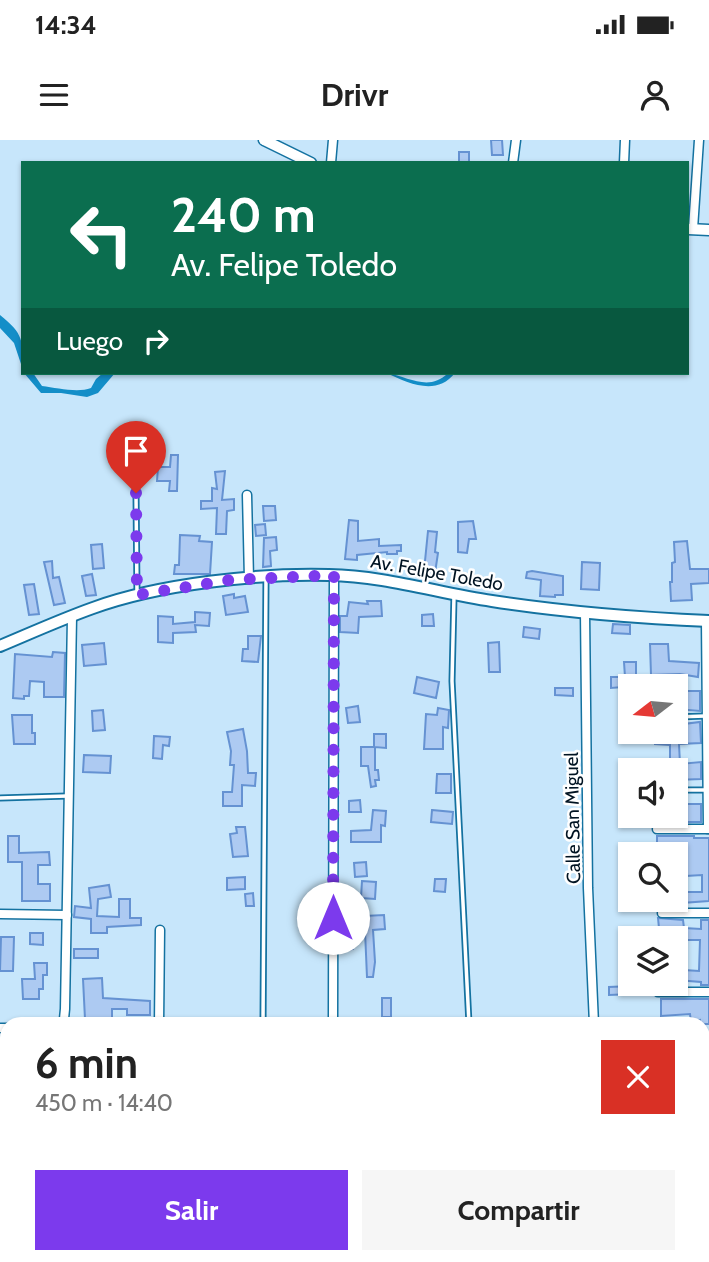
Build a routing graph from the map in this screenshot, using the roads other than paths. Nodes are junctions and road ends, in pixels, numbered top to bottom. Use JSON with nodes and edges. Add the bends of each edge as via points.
{"nodes":[{"id":1,"x":264,"y":140,"type":"edge"},
{"id":2,"x":333,"y":140,"type":"edge"},
{"id":3,"x":516,"y":140,"type":"edge"},
{"id":4,"x":625,"y":140,"type":"edge"},
{"id":5,"x":699,"y":140,"type":"edge"},
{"id":6,"x":307,"y":161,"type":"edge"},
{"id":7,"x":331,"y":161,"type":"edge"},
{"id":8,"x":513,"y":161,"type":"edge"},
{"id":9,"x":624,"y":161,"type":"edge"},
{"id":10,"x":690,"y":229,"type":"edge"},
{"id":11,"x":709,"y":230,"type":"edge"},
{"id":12,"x":136,"y":493,"type":"dead end"},
{"id":13,"x":247,"y":495,"type":"dead end"},
{"id":14,"x":334,"y":575,"type":"junction"},
{"id":15,"x":266,"y":577,"type":"junction"},
{"id":16,"x":249,"y":579,"type":"junction"},
{"id":17,"x":454,"y":594,"type":"junction"},
{"id":18,"x":137,"y":595,"type":"junction"},
{"id":19,"x":586,"y":612,"type":"junction"},
{"id":20,"x":72,"y":617,"type":"junction"},
{"id":21,"x":707,"y":621,"type":"edge"},
{"id":22,"x":0,"y":646,"type":"edge"},
{"id":23,"x":707,"y":716,"type":"junction"},
{"id":24,"x":688,"y":717,"type":"edge"},
{"id":25,"x":688,"y":790,"type":"edge"},
{"id":26,"x":708,"y":790,"type":"edge"},
{"id":27,"x":69,"y":796,"type":"junction"},
{"id":28,"x":0,"y":798,"type":"edge"},
{"id":29,"x":657,"y":829,"type":"dead end"},
{"id":30,"x":708,"y":829,"type":"edge"},
{"id":31,"x":662,"y":913,"type":"dead end"},
{"id":32,"x":709,"y":913,"type":"edge"},
{"id":33,"x":0,"y":914,"type":"edge"},
{"id":34,"x":67,"y":915,"type":"junction"},
{"id":35,"x":160,"y":930,"type":"dead end"},
{"id":36,"x":688,"y":992,"type":"edge"},
{"id":37,"x":709,"y":992,"type":"edge"},
{"id":38,"x":64,"y":1017,"type":"edge"},
{"id":39,"x":159,"y":1017,"type":"edge"},
{"id":40,"x":263,"y":1017,"type":"edge"},
{"id":41,"x":333,"y":1017,"type":"edge"},
{"id":42,"x":469,"y":1017,"type":"edge"},
{"id":43,"x":594,"y":1017,"type":"edge"}],
"edges":[{"from":1,"to":6,"type":"street"},
{"from":2,"to":7,"type":"street"},
{"from":3,"to":8,"type":"street"},
{"from":4,"to":9,"type":"street"},
{"from":5,"to":10,"type":"street"},
{"from":10,"to":11,"type":"street"},
{"from":12,"to":18,"type":"lane"},
{"from":13,"to":16,"type":"street"},
{"from":14,"to":15,"type":"main road","name":"Av. Felipe Toledo"},
{"from":14,"to":17,"type":"main road","name":"Av. Felipe Toledo"},
{"from":14,"to":41,"type":"street"},
{"from":15,"to":16,"type":"main road","name":"Av. Felipe Toledo"},
{"from":15,"to":40,"type":"lane"},
{"from":16,"to":18,"type":"main road","name":"Av. Felipe Toledo"},
{"from":17,"to":19,"type":"main road","name":"Av. Felipe Toledo"},
{"from":17,"to":42,"type":"lane","via":[[452,681]]},
{"from":18,"to":20,"type":"main road","name":"Av. Felipe Toledo"},
{"from":19,"to":21,"type":"main road","name":"Av. Felipe Toledo"},
{"from":19,"to":43,"type":"street","name":"Calle San Miguel"},
{"from":20,"to":22,"type":"main road","name":"Av. Felipe Toledo"},
{"from":20,"to":27,"type":"street"},
{"from":21,"to":23,"type":"street"},
{"from":23,"to":24,"type":"lane"},
{"from":23,"to":26,"type":"street"},
{"from":25,"to":26,"type":"lane"},
{"from":26,"to":30,"type":"street"},
{"from":27,"to":28,"type":"lane"},
{"from":27,"to":34,"type":"street"},
{"from":29,"to":30,"type":"street"},
{"from":31,"to":32,"type":"street"},
{"from":33,"to":34,"type":"street"},
{"from":34,"to":38,"type":"street"},
{"from":35,"to":39,"type":"street"},
{"from":36,"to":37,"type":"street"}]}
